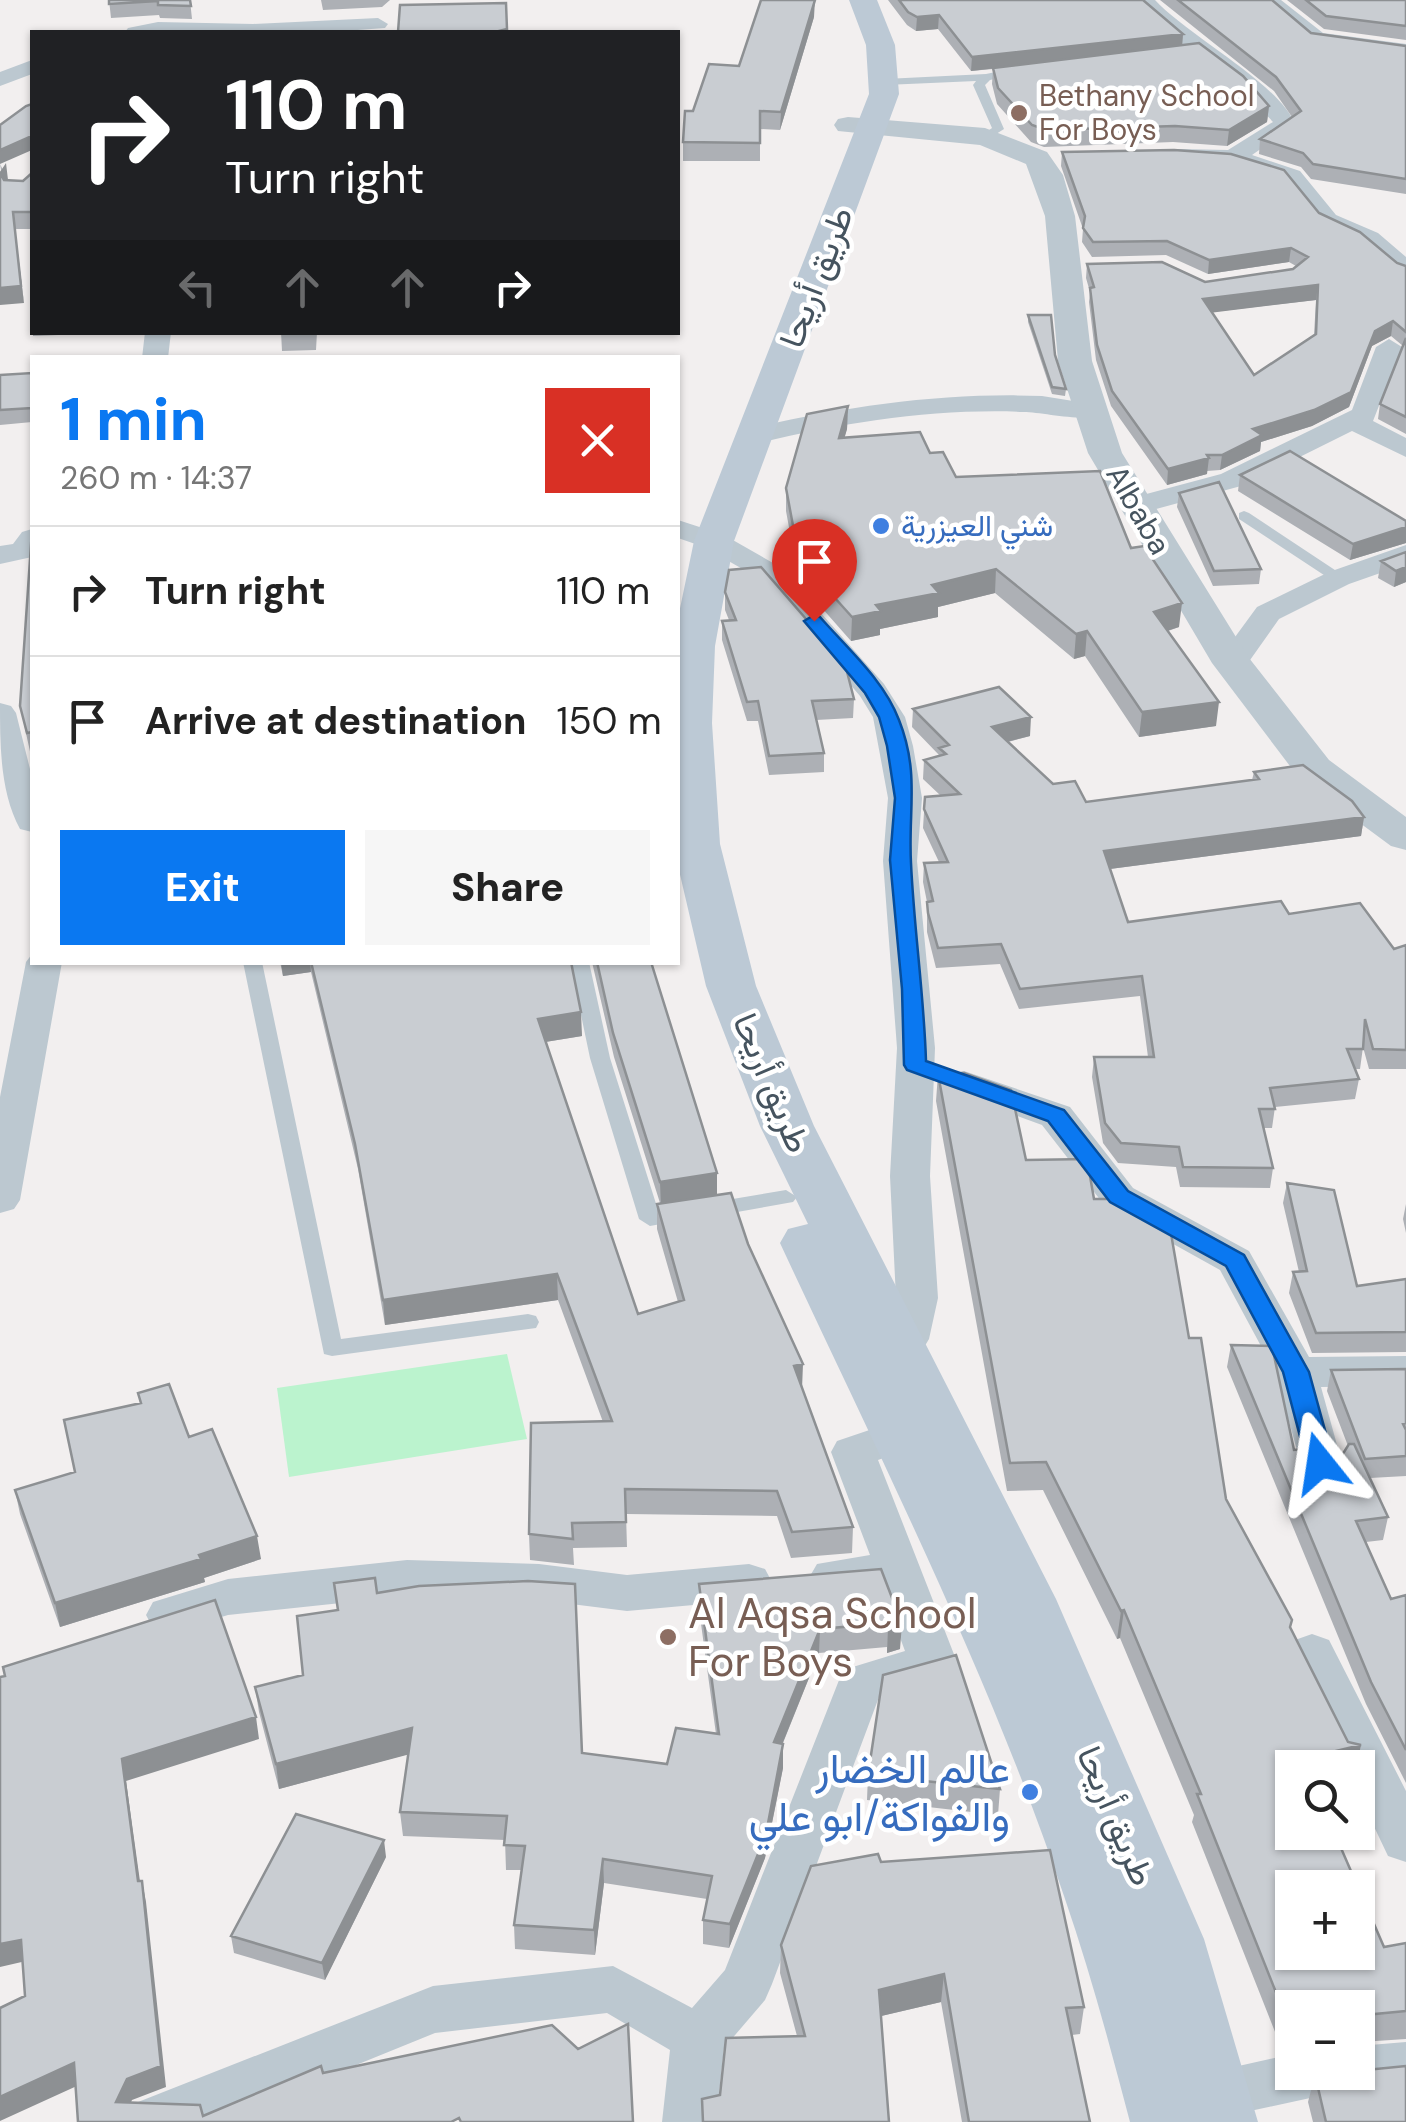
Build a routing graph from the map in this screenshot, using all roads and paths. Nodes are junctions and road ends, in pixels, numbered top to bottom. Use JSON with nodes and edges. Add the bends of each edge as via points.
{"nodes":[{"id":1,"x":840,"y":0,"type":"edge"},
{"id":2,"x":862,"y":0,"type":"edge"},
{"id":3,"x":1144,"y":0,"type":"edge"},
{"id":4,"x":1269,"y":0,"type":"edge"},
{"id":5,"x":379,"y":24,"type":"edge"},
{"id":6,"x":146,"y":30,"type":"edge"},
{"id":7,"x":254,"y":30,"type":"edge"},
{"id":8,"x":254,"y":30,"type":"edge"},
{"id":9,"x":1406,"y":50,"type":"edge"},
{"id":10,"x":30,"y":67,"type":"edge"},
{"id":11,"x":1035,"y":70,"type":"edge"},
{"id":12,"x":986,"y":77,"type":"junction"},
{"id":13,"x":0,"y":80,"type":"edge"},
{"id":14,"x":869,"y":111,"type":"junction"},
{"id":15,"x":984,"y":137,"type":"junction"},
{"id":16,"x":1157,"y":154,"type":"edge"},
{"id":17,"x":1232,"y":157,"type":"junction"},
{"id":18,"x":1406,"y":270,"type":"edge"},
{"id":19,"x":1389,"y":346,"type":"edge"},
{"id":20,"x":1092,"y":412,"type":"junction"},
{"id":21,"x":1353,"y":421,"type":"junction"},
{"id":22,"x":755,"y":436,"type":"junction"},
{"id":23,"x":1406,"y":449,"type":"edge"},
{"id":24,"x":1134,"y":506,"type":"junction"},
{"id":25,"x":1244,"y":516,"type":"dead end"},
{"id":26,"x":688,"y":539,"type":"edge"},
{"id":27,"x":30,"y":541,"type":"edge"},
{"id":28,"x":1406,"y":554,"type":"edge"},
{"id":29,"x":2,"y":559,"type":"edge"},
{"id":30,"x":1339,"y":578,"type":"junction"},
{"id":31,"x":1232,"y":663,"type":"junction"},
{"id":32,"x":0,"y":713,"type":"edge"},
{"id":33,"x":30,"y":816,"type":"edge"},
{"id":34,"x":1406,"y":837,"type":"edge"},
{"id":35,"x":680,"y":906,"type":"edge"},
{"id":36,"x":43,"y":965,"type":"edge"},
{"id":37,"x":253,"y":965,"type":"edge"},
{"id":38,"x":579,"y":965,"type":"edge"},
{"id":39,"x":915,"y":1065,"type":"junction"},
{"id":40,"x":786,"y":1197,"type":"junction"},
{"id":41,"x":0,"y":1200,"type":"edge"},
{"id":42,"x":528,"y":1322,"type":"dead end"},
{"id":43,"x":881,"y":1354,"type":"junction"},
{"id":44,"x":1406,"y":1371,"type":"edge"},
{"id":45,"x":1296,"y":1372,"type":"junction"},
{"id":46,"x":899,"y":1436,"type":"junction"},
{"id":47,"x":1320,"y":1463,"type":"edge"},
{"id":48,"x":901,"y":1570,"type":"junction"},
{"id":49,"x":136,"y":1626,"type":"edge"},
{"id":50,"x":1312,"y":1653,"type":"dead end"},
{"id":51,"x":1406,"y":1841,"type":"edge"},
{"id":52,"x":698,"y":2039,"type":"junction"},
{"id":53,"x":1406,"y":2066,"type":"edge"},
{"id":54,"x":1375,"y":2069,"type":"edge"},
{"id":55,"x":1275,"y":2089,"type":"edge"},
{"id":56,"x":1200,"y":2113,"type":"edge"},
{"id":57,"x":152,"y":2122,"type":"edge"},
{"id":58,"x":690,"y":2122,"type":"edge"}],
"edges":[{"from":1,"to":14,"type":"main road","name":"طريق أريحا"},
{"from":2,"to":14,"type":"main road","name":"طريق أريحا","via":[[882,40]]},
{"from":3,"to":17,"type":"street","via":[[1191,53],[1249,88],[1284,121]]},
{"from":4,"to":9,"type":"street","via":[[1318,40]]},
{"from":5,"to":7,"type":"street"},
{"from":6,"to":8,"type":"street"},
{"from":10,"to":13,"type":"street"},
{"from":11,"to":12,"type":"lane"},
{"from":12,"to":14,"type":"lane"},
{"from":12,"to":15,"type":"lane","via":[[979,85],[998,129]]},
{"from":14,"to":15,"type":"street","name":"Albaba"},
{"from":14,"to":22,"type":"main road","name":"طريق أريحا"},
{"from":14,"to":26,"type":"main road","name":"طريق أريحا"},
{"from":15,"to":20,"type":"street","name":"Albaba","via":[[1054,157],[1048,175],[1074,268],[1075,361]]},
{"from":16,"to":17,"type":"street"},
{"from":17,"to":18,"type":"street","via":[[1292,176],[1328,220],[1354,216]]},
{"from":19,"to":21,"type":"street","via":[[1364,415]]},
{"from":20,"to":22,"type":"street","via":[[1060,404],[976,403],[797,424]]},
{"from":20,"to":24,"type":"street","name":"Albaba"},
{"from":21,"to":23,"type":"street"},
{"from":21,"to":24,"type":"street","via":[[1231,480]]},
{"from":22,"to":26,"type":"main road","name":"طريق أريحا"},
{"from":24,"to":31,"type":"street","name":"Albaba"},
{"from":25,"to":30,"type":"lane"},
{"from":26,"to":39,"type":"street","via":[[770,573],[874,690],[889,717],[905,798],[900,860]]},
{"from":26,"to":43,"type":"main road","name":"طريق أريحا","via":[[696,844],[731,986]]},
{"from":27,"to":29,"type":"street"},
{"from":28,"to":30,"type":"street"},
{"from":30,"to":31,"type":"street","via":[[1268,613]]},
{"from":31,"to":34,"type":"street","name":"Albaba","via":[[1314,769]]},
{"from":32,"to":33,"type":"street"},
{"from":35,"to":40,"type":"main road","name":"طريق أريحا","via":[[693,972]]},
{"from":36,"to":41,"type":"street"},
{"from":37,"to":42,"type":"lane","via":[[332,1348]]},
{"from":38,"to":40,"type":"lane","via":[[650,1220]]},
{"from":39,"to":43,"type":"street","via":[[910,1176],[917,1298],[908,1339]]},
{"from":39,"to":45,"type":"street","via":[[1056,1116],[1119,1197],[1235,1261]]},
{"from":40,"to":43,"type":"main road","name":"طريق أريحا"},
{"from":43,"to":46,"type":"main road","name":"طريق أريحا"},
{"from":43,"to":56,"type":"main road","name":"طريق أريحا","via":[[1024,1599],[1168,1939]]},
{"from":44,"to":45,"type":"street"},
{"from":45,"to":47,"type":"street"},
{"from":46,"to":48,"type":"street","via":[[853,1452]]},
{"from":46,"to":56,"type":"main road","name":"طريق أريحا","via":[[1078,1836],[1146,2028]]},
{"from":48,"to":49,"type":"street","via":[[627,1592],[407,1578],[228,1596]]},
{"from":48,"to":52,"type":"street","via":[[933,1662],[860,1683],[746,1984]]},
{"from":50,"to":51,"type":"street"},
{"from":52,"to":57,"type":"street","via":[[613,1989],[433,2010]]},
{"from":52,"to":58,"type":"street"},
{"from":53,"to":54,"type":"street"},
{"from":55,"to":56,"type":"street"}]}
